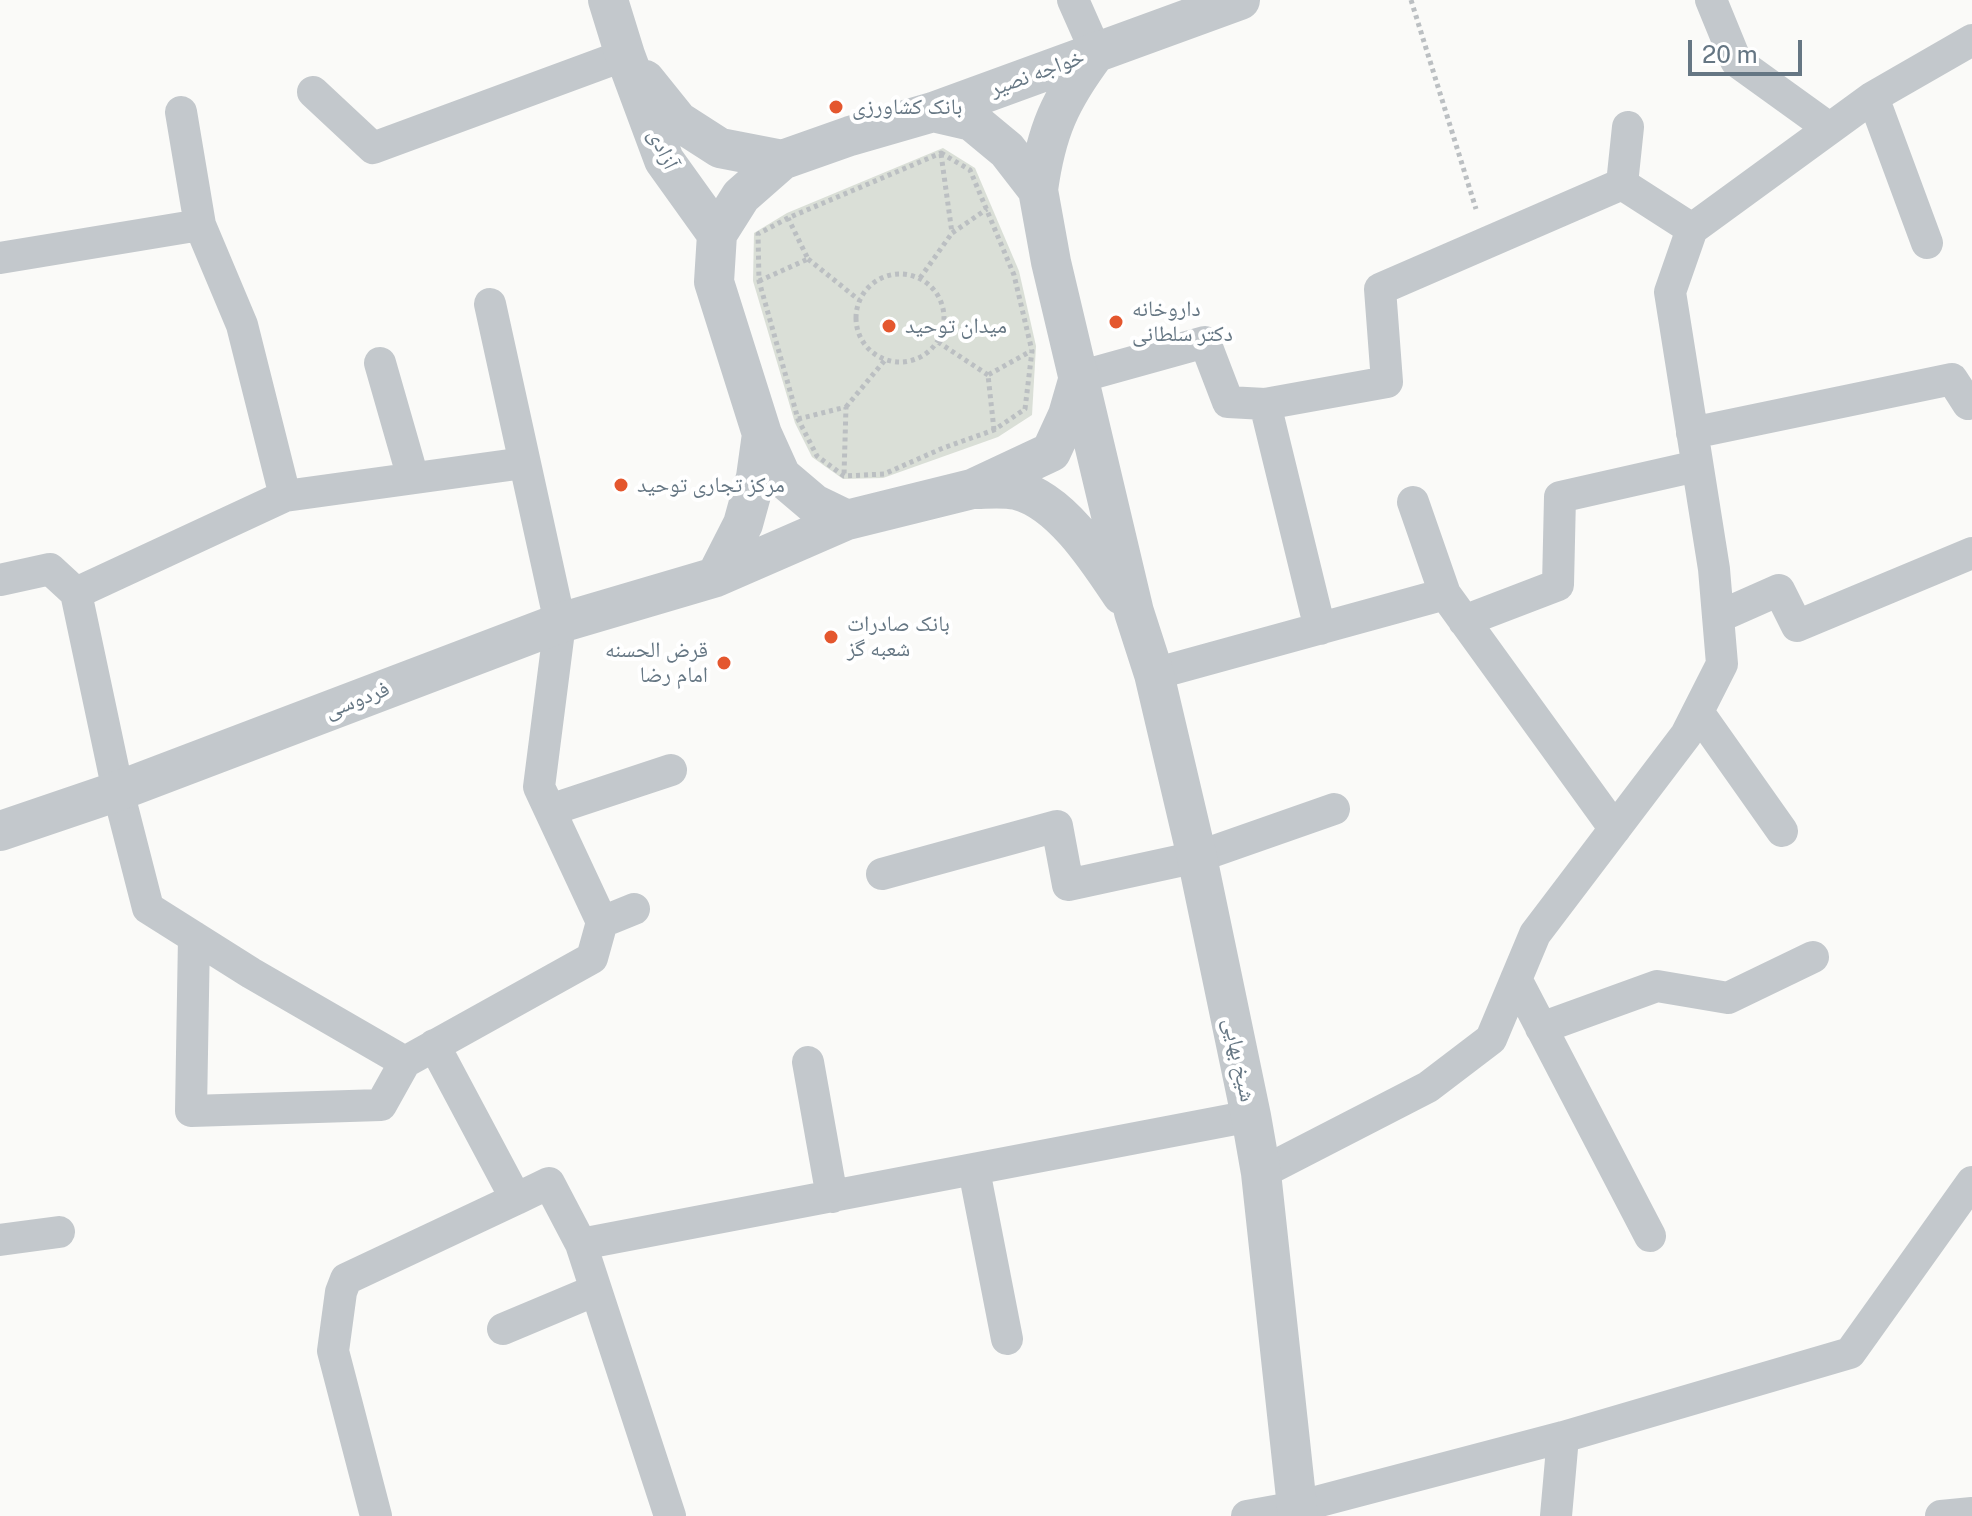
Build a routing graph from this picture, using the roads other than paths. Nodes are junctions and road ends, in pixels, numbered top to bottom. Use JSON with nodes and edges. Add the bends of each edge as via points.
{"nodes":[{"id":1,"x":608,"y":0,"type":"edge"},
{"id":2,"x":1073,"y":0,"type":"edge"},
{"id":3,"x":1240,"y":0,"type":"edge"},
{"id":4,"x":1711,"y":0,"type":"edge"},
{"id":5,"x":1972,"y":40,"type":"edge"},
{"id":6,"x":1096,"y":52,"type":"junction"},
{"id":7,"x":625,"y":55,"type":"junction"},
{"id":8,"x":313,"y":92,"type":"dead end"},
{"id":9,"x":1873,"y":97,"type":"junction"},
{"id":10,"x":181,"y":112,"type":"dead end"},
{"id":11,"x":933,"y":112,"type":"junction"},
{"id":12,"x":1628,"y":127,"type":"dead end"},
{"id":13,"x":1829,"y":128,"type":"junction"},
{"id":14,"x":782,"y":160,"type":"junction"},
{"id":15,"x":1622,"y":184,"type":"junction"},
{"id":16,"x":1038,"y":190,"type":"junction"},
{"id":17,"x":200,"y":225,"type":"junction"},
{"id":18,"x":1692,"y":229,"type":"junction"},
{"id":19,"x":717,"y":234,"type":"junction"},
{"id":20,"x":1927,"y":243,"type":"dead end"},
{"id":21,"x":0,"y":258,"type":"edge"},
{"id":22,"x":490,"y":304,"type":"dead end"},
{"id":23,"x":380,"y":363,"type":"dead end"},
{"id":24,"x":1079,"y":377,"type":"junction"},
{"id":25,"x":1265,"y":404,"type":"junction"},
{"id":26,"x":1971,"y":409,"type":"edge"},
{"id":27,"x":780,"y":426,"type":"junction"},
{"id":28,"x":1692,"y":433,"type":"junction"},
{"id":29,"x":524,"y":463,"type":"junction"},
{"id":30,"x":1697,"y":466,"type":"junction"},
{"id":31,"x":413,"y":478,"type":"junction"},
{"id":32,"x":972,"y":489,"type":"junction"},
{"id":33,"x":285,"y":496,"type":"junction"},
{"id":34,"x":1413,"y":502,"type":"dead end"},
{"id":35,"x":847,"y":520,"type":"junction"},
{"id":36,"x":1972,"y":553,"type":"edge"},
{"id":37,"x":716,"y":577,"type":"junction"},
{"id":38,"x":0,"y":580,"type":"edge"},
{"id":39,"x":76,"y":593,"type":"junction"},
{"id":40,"x":1445,"y":594,"type":"junction"},
{"id":41,"x":1134,"y":612,"type":"junction"},
{"id":42,"x":1718,"y":617,"type":"junction"},
{"id":43,"x":1464,"y":621,"type":"junction"},
{"id":44,"x":560,"y":623,"type":"junction"},
{"id":45,"x":1320,"y":629,"type":"junction"},
{"id":46,"x":1154,"y":674,"type":"junction"},
{"id":47,"x":1698,"y":712,"type":"junction"},
{"id":48,"x":671,"y":770,"type":"dead end"},
{"id":49,"x":118,"y":791,"type":"junction"},
{"id":50,"x":1334,"y":809,"type":"dead end"},
{"id":51,"x":550,"y":810,"type":"junction"},
{"id":52,"x":1615,"y":829,"type":"junction"},
{"id":53,"x":0,"y":831,"type":"edge"},
{"id":54,"x":1782,"y":831,"type":"dead end"},
{"id":55,"x":1197,"y":857,"type":"junction"},
{"id":56,"x":882,"y":874,"type":"dead end"},
{"id":57,"x":634,"y":909,"type":"dead end"},
{"id":58,"x":602,"y":922,"type":"junction"},
{"id":59,"x":194,"y":937,"type":"junction"},
{"id":60,"x":1813,"y":957,"type":"dead end"},
{"id":61,"x":1516,"y":979,"type":"junction"},
{"id":62,"x":1541,"y":1028,"type":"junction"},
{"id":63,"x":434,"y":1045,"type":"junction"},
{"id":64,"x":405,"y":1062,"type":"junction"},
{"id":65,"x":808,"y":1062,"type":"dead end"},
{"id":66,"x":1251,"y":1116,"type":"junction"},
{"id":67,"x":974,"y":1170,"type":"junction"},
{"id":68,"x":1261,"y":1173,"type":"junction"},
{"id":69,"x":1972,"y":1182,"type":"edge"},
{"id":70,"x":832,"y":1197,"type":"junction"},
{"id":71,"x":516,"y":1199,"type":"junction"},
{"id":72,"x":59,"y":1232,"type":"dead end"},
{"id":73,"x":1650,"y":1236,"type":"dead end"},
{"id":74,"x":0,"y":1240,"type":"edge"},
{"id":75,"x":581,"y":1244,"type":"junction"},
{"id":76,"x":596,"y":1290,"type":"junction"},
{"id":77,"x":503,"y":1329,"type":"dead end"},
{"id":78,"x":1007,"y":1339,"type":"dead end"},
{"id":79,"x":1563,"y":1437,"type":"junction"},
{"id":80,"x":1297,"y":1512,"type":"edge"},
{"id":81,"x":1972,"y":1513,"type":"edge"},
{"id":82,"x":376,"y":1516,"type":"edge"},
{"id":83,"x":670,"y":1516,"type":"edge"},
{"id":84,"x":1247,"y":1516,"type":"edge"},
{"id":85,"x":1556,"y":1516,"type":"edge"},
{"id":86,"x":1941,"y":1516,"type":"edge"}],
"edges":[{"from":1,"to":7,"type":"street","name":"آزادی"},
{"from":2,"to":6,"type":"street"},
{"from":3,"to":6,"type":"street","name":"خواجه نصیر"},
{"from":4,"to":13,"type":"street","via":[[1736,61]]},
{"from":5,"to":9,"type":"street"},
{"from":6,"to":11,"type":"street","name":"خواجه نصیر"},
{"from":6,"to":16,"type":"street","name":"خواجه نصیر","via":[[1070,85],[1055,116]]},
{"from":7,"to":8,"type":"street","via":[[373,148]]},
{"from":7,"to":14,"type":"street","name":"آزادی","via":[[678,121],[720,148]]},
{"from":7,"to":19,"type":"street","name":"آزادی","via":[[664,160]]},
{"from":9,"to":13,"type":"street"},
{"from":9,"to":20,"type":"street"},
{"from":10,"to":17,"type":"street"},
{"from":11,"to":14,"type":"street"},
{"from":11,"to":16,"type":"street","via":[[972,121],[1007,150]]},
{"from":12,"to":15,"type":"street"},
{"from":13,"to":18,"type":"street"},
{"from":14,"to":19,"type":"street","via":[[741,196]]},
{"from":15,"to":18,"type":"street"},
{"from":15,"to":25,"type":"street","via":[[1380,289],[1387,382]]},
{"from":16,"to":24,"type":"street"},
{"from":17,"to":21,"type":"street"},
{"from":17,"to":33,"type":"street","via":[[242,325]]},
{"from":18,"to":28,"type":"street","via":[[1670,292]]},
{"from":19,"to":27,"type":"street","via":[[714,282]]},
{"from":22,"to":29,"type":"street"},
{"from":23,"to":31,"type":"street"},
{"from":24,"to":25,"type":"street","via":[[1205,342],[1228,402]]},
{"from":24,"to":32,"type":"street","via":[[1051,452]]},
{"from":24,"to":41,"type":"street","name":"شیخ بهایی"},
{"from":25,"to":45,"type":"street"},
{"from":26,"to":28,"type":"street","via":[[1952,379]]},
{"from":27,"to":35,"type":"street","via":[[781,476],[814,504]]},
{"from":27,"to":37,"type":"street","via":[[756,477],[743,524]]},
{"from":28,"to":30,"type":"street"},
{"from":29,"to":31,"type":"street"},
{"from":29,"to":44,"type":"street"},
{"from":30,"to":42,"type":"street"},
{"from":30,"to":43,"type":"street","via":[[1560,497],[1558,585]]},
{"from":31,"to":33,"type":"street"},
{"from":32,"to":35,"type":"street"},
{"from":32,"to":41,"type":"street","name":"شیخ بهایی","via":[[1016,490],[1051,507],[1097,557]]},
{"from":33,"to":39,"type":"street"},
{"from":34,"to":40,"type":"street"},
{"from":35,"to":37,"type":"street","name":"فردوسی"},
{"from":36,"to":42,"type":"street","via":[[1797,626],[1779,590]]},
{"from":37,"to":44,"type":"street","name":"فردوسی"},
{"from":38,"to":39,"type":"street","via":[[50,569]]},
{"from":39,"to":49,"type":"street"},
{"from":40,"to":43,"type":"street"},
{"from":40,"to":45,"type":"street"},
{"from":41,"to":46,"type":"street","name":"شیخ بهایی"},
{"from":42,"to":47,"type":"street","via":[[1722,664]]},
{"from":43,"to":52,"type":"street"},
{"from":44,"to":49,"type":"street","name":"فردوسی"},
{"from":44,"to":51,"type":"street","via":[[539,787]]},
{"from":45,"to":46,"type":"street"},
{"from":46,"to":55,"type":"street","name":"شیخ بهایی"},
{"from":47,"to":52,"type":"street"},
{"from":47,"to":54,"type":"street"},
{"from":48,"to":51,"type":"street"},
{"from":49,"to":53,"type":"street","name":"فردوسی"},
{"from":49,"to":59,"type":"street","via":[[148,908]]},
{"from":50,"to":55,"type":"street"},
{"from":51,"to":58,"type":"street"},
{"from":52,"to":61,"type":"street","via":[[1535,934]]},
{"from":55,"to":56,"type":"street","via":[[1068,885],[1057,826]]},
{"from":55,"to":66,"type":"street","name":"شیخ بهایی"},
{"from":57,"to":58,"type":"street"},
{"from":58,"to":63,"type":"street","via":[[592,958]]},
{"from":59,"to":64,"type":"street"},
{"from":59,"to":64,"type":"street","via":[[191,1111],[381,1105]]},
{"from":60,"to":62,"type":"street","via":[[1728,998],[1657,986]]},
{"from":61,"to":62,"type":"street"},
{"from":61,"to":68,"type":"street","via":[[1491,1039],[1428,1087]]},
{"from":62,"to":73,"type":"street"},
{"from":63,"to":64,"type":"street"},
{"from":63,"to":71,"type":"street"},
{"from":65,"to":70,"type":"street"},
{"from":66,"to":67,"type":"street"},
{"from":66,"to":68,"type":"street","name":"شیخ بهایی"},
{"from":67,"to":70,"type":"street"},
{"from":67,"to":78,"type":"street"},
{"from":68,"to":80,"type":"street","name":"شیخ بهایی"},
{"from":69,"to":79,"type":"street","via":[[1850,1353]]},
{"from":70,"to":75,"type":"street"},
{"from":71,"to":75,"type":"street","via":[[549,1183]]},
{"from":71,"to":82,"type":"street","via":[[346,1279],[333,1351]]},
{"from":72,"to":74,"type":"street"},
{"from":75,"to":76,"type":"street"},
{"from":76,"to":77,"type":"street"},
{"from":76,"to":83,"type":"street"},
{"from":79,"to":80,"type":"street"},
{"from":79,"to":85,"type":"street"},
{"from":80,"to":84,"type":"street"},
{"from":81,"to":86,"type":"street"}]}
